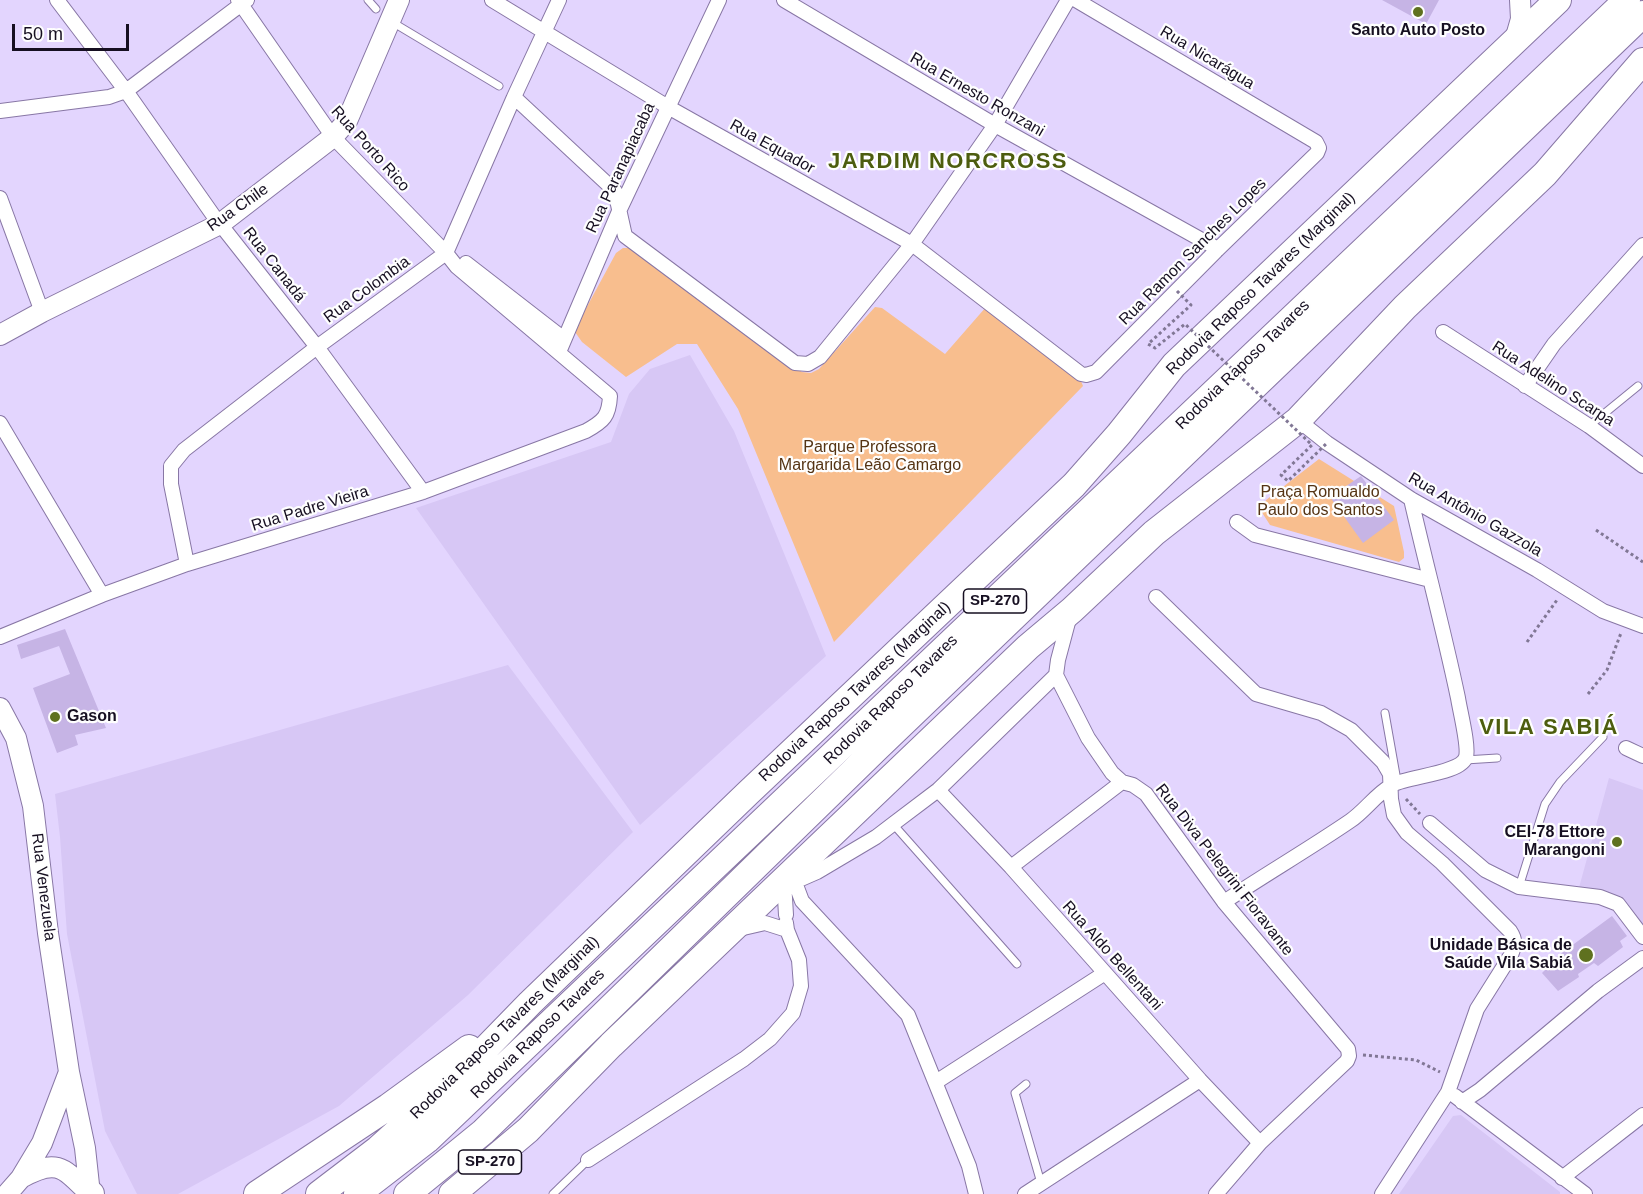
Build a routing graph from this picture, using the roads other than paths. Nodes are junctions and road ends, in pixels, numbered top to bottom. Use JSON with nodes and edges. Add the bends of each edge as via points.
{"nodes":[{"id":1,"x":57,"y":0,"type":"edge"},
{"id":2,"x":368,"y":0,"type":"edge"},
{"id":3,"x":399,"y":0,"type":"edge"},
{"id":4,"x":492,"y":0,"type":"edge"},
{"id":5,"x":560,"y":0,"type":"edge"},
{"id":6,"x":719,"y":0,"type":"edge"},
{"id":7,"x":784,"y":0,"type":"edge"},
{"id":8,"x":1068,"y":0,"type":"edge"},
{"id":9,"x":1076,"y":0,"type":"edge"},
{"id":10,"x":1520,"y":0,"type":"edge"},
{"id":11,"x":1558,"y":0,"type":"edge"},
{"id":12,"x":1627,"y":0,"type":"edge"},
{"id":13,"x":242,"y":2,"type":"edge"},
{"id":14,"x":383,"y":14,"type":"junction"},
{"id":15,"x":1643,"y":14,"type":"edge"},
{"id":16,"x":544,"y":32,"type":"junction"},
{"id":17,"x":1515,"y":40,"type":"junction"},
{"id":18,"x":1643,"y":61,"type":"edge"},
{"id":19,"x":498,"y":86,"type":"dead end"},
{"id":20,"x":126,"y":91,"type":"junction"},
{"id":21,"x":513,"y":96,"type":"junction"},
{"id":22,"x":668,"y":107,"type":"junction"},
{"id":23,"x":0,"y":111,"type":"edge"},
{"id":24,"x":995,"y":125,"type":"junction"},
{"id":25,"x":333,"y":136,"type":"junction"},
{"id":26,"x":1319,"y":148,"type":"joint"},
{"id":27,"x":0,"y":198,"type":"edge"},
{"id":28,"x":620,"y":209,"type":"junction"},
{"id":29,"x":220,"y":224,"type":"junction"},
{"id":30,"x":912,"y":244,"type":"junction"},
{"id":31,"x":1643,"y":245,"type":"edge"},
{"id":32,"x":1218,"y":249,"type":"junction"},
{"id":33,"x":446,"y":253,"type":"junction"},
{"id":34,"x":42,"y":312,"type":"junction"},
{"id":35,"x":1443,"y":332,"type":"dead end"},
{"id":36,"x":0,"y":335,"type":"edge"},
{"id":37,"x":564,"y":339,"type":"junction"},
{"id":38,"x":316,"y":347,"type":"junction"},
{"id":39,"x":559,"y":352,"type":"junction"},
{"id":40,"x":1086,"y":375,"type":"joint"},
{"id":41,"x":1525,"y":386,"type":"junction"},
{"id":42,"x":1638,"y":386,"type":"dead end"},
{"id":43,"x":610,"y":396,"type":"joint"},
{"id":44,"x":1298,"y":420,"type":"junction"},
{"id":45,"x":0,"y":423,"type":"edge"},
{"id":46,"x":1589,"y":426,"type":"junction"},
{"id":47,"x":1643,"y":466,"type":"edge"},
{"id":48,"x":423,"y":492,"type":"junction"},
{"id":49,"x":1411,"y":499,"type":"junction"},
{"id":50,"x":1237,"y":522,"type":"dead end"},
{"id":51,"x":187,"y":564,"type":"junction"},
{"id":52,"x":1430,"y":580,"type":"junction"},
{"id":53,"x":102,"y":595,"type":"junction"},
{"id":54,"x":1156,"y":597,"type":"dead end"},
{"id":55,"x":1072,"y":610,"type":"junction"},
{"id":56,"x":1643,"y":626,"type":"edge"},
{"id":57,"x":0,"y":637,"type":"edge"},
{"id":58,"x":1056,"y":675,"type":"junction"},
{"id":59,"x":0,"y":708,"type":"edge"},
{"id":60,"x":1385,"y":713,"type":"dead end"},
{"id":61,"x":1603,"y":737,"type":"dead end"},
{"id":62,"x":1626,"y":748,"type":"dead end"},
{"id":63,"x":1643,"y":756,"type":"edge"},
{"id":64,"x":1497,"y":758,"type":"dead end"},
{"id":65,"x":1465,"y":760,"type":"junction"},
{"id":66,"x":1122,"y":782,"type":"junction"},
{"id":67,"x":1394,"y":784,"type":"junction"},
{"id":68,"x":938,"y":790,"type":"junction"},
{"id":69,"x":1430,"y":823,"type":"road end"},
{"id":70,"x":893,"y":824,"type":"junction"},
{"id":71,"x":1011,"y":867,"type":"junction"},
{"id":72,"x":792,"y":876,"type":"junction"},
{"id":73,"x":1519,"y":887,"type":"junction"},
{"id":74,"x":802,"y":901,"type":"junction"},
{"id":75,"x":1224,"y":902,"type":"junction"},
{"id":76,"x":786,"y":915,"type":"junction"},
{"id":77,"x":787,"y":930,"type":"junction"},
{"id":78,"x":1643,"y":937,"type":"edge"},
{"id":79,"x":722,"y":939,"type":"junction"},
{"id":80,"x":1643,"y":957,"type":"edge"},
{"id":81,"x":1017,"y":964,"type":"dead end"},
{"id":82,"x":1105,"y":973,"type":"junction"},
{"id":83,"x":530,"y":1004,"type":"junction"},
{"id":84,"x":69,"y":1072,"type":"junction"},
{"id":85,"x":1200,"y":1080,"type":"junction"},
{"id":86,"x":936,"y":1082,"type":"junction"},
{"id":87,"x":1026,"y":1084,"type":"dead end"},
{"id":88,"x":1448,"y":1092,"type":"junction"},
{"id":89,"x":1462,"y":1102,"type":"junction"},
{"id":90,"x":1643,"y":1115,"type":"edge"},
{"id":91,"x":528,"y":1130,"type":"junction"},
{"id":92,"x":1260,"y":1143,"type":"junction"},
{"id":93,"x":588,"y":1160,"type":"joint"},
{"id":94,"x":21,"y":1178,"type":"junction"},
{"id":95,"x":1562,"y":1178,"type":"junction"},
{"id":96,"x":1032,"y":1191,"type":"edge"},
{"id":97,"x":7,"y":1194,"type":"edge"},
{"id":98,"x":90,"y":1194,"type":"edge"},
{"id":99,"x":257,"y":1194,"type":"edge"},
{"id":100,"x":320,"y":1194,"type":"edge"},
{"id":101,"x":357,"y":1194,"type":"edge"},
{"id":102,"x":407,"y":1194,"type":"edge"},
{"id":103,"x":452,"y":1194,"type":"edge"},
{"id":104,"x":476,"y":1194,"type":"edge"},
{"id":105,"x":552,"y":1194,"type":"edge"},
{"id":106,"x":976,"y":1194,"type":"edge"},
{"id":107,"x":1216,"y":1194,"type":"edge"},
{"id":108,"x":1382,"y":1194,"type":"edge"},
{"id":109,"x":1585,"y":1194,"type":"edge"}],
"edges":[{"from":1,"to":20,"type":"street","name":"Rua Canadá"},
{"from":2,"to":14,"type":"lane"},
{"from":3,"to":14,"type":"main road","name":"Rua Chile"},
{"from":4,"to":16,"type":"street","name":"Rua Equador"},
{"from":5,"to":16,"type":"street"},
{"from":6,"to":22,"type":"street","name":"Rua Paranapiacaba"},
{"from":7,"to":24,"type":"street","name":"Rua Ernesto Ronzani"},
{"from":8,"to":24,"type":"street"},
{"from":9,"to":26,"type":"street","name":"Rua Nicarágua","via":[[1316,142]]},
{"from":10,"to":17,"type":"main road","via":[[1521,19]]},
{"from":11,"to":17,"type":"highway","name":"Rodovia Raposo Tavares (Marginal)","number":"SP-270"},
{"from":12,"to":101,"type":"highway","name":"Rodovia Raposo Tavares","number":"SP-270","via":[[427,1140]]},
{"from":13,"to":20,"type":"street"},
{"from":13,"to":25,"type":"street","name":"Rua Porto Rico"},
{"from":14,"to":19,"type":"lane"},
{"from":14,"to":25,"type":"main road","name":"Rua Chile","via":[[347,121]]},
{"from":15,"to":102,"type":"highway","name":"Rodovia Raposo Tavares","number":"SP-270","via":[[876,749],[483,1132]]},
{"from":16,"to":21,"type":"street"},
{"from":16,"to":22,"type":"street","name":"Rua Equador"},
{"from":17,"to":83,"type":"highway","name":"Rodovia Raposo Tavares (Marginal)","number":"SP-270","via":[[1174,365],[1074,485]]},
{"from":18,"to":44,"type":"highway","number":"SP-270","via":[[1545,174],[1405,307]]},
{"from":20,"to":23,"type":"street","via":[[109,97]]},
{"from":20,"to":29,"type":"street","name":"Rua Canadá"},
{"from":21,"to":28,"type":"street","via":[[615,191]]},
{"from":21,"to":33,"type":"street"},
{"from":22,"to":28,"type":"street","name":"Rua Paranapiacaba"},
{"from":22,"to":30,"type":"street","name":"Rua Equador"},
{"from":24,"to":30,"type":"street"},
{"from":24,"to":32,"type":"street","name":"Rua Ernesto Ronzani"},
{"from":25,"to":29,"type":"main road","name":"Rua Chile"},
{"from":25,"to":33,"type":"street","name":"Rua Porto Rico"},
{"from":26,"to":32,"type":"street","name":"Rua Ramon Sanches Lopes"},
{"from":27,"to":34,"type":"street"},
{"from":28,"to":30,"type":"street","via":[[625,236],[795,363],[808,364],[820,357]]},
{"from":28,"to":37,"type":"street","name":"Rua Paranapiacaba"},
{"from":29,"to":34,"type":"main road","name":"Rua Chile"},
{"from":29,"to":38,"type":"street","name":"Rua Canadá"},
{"from":30,"to":40,"type":"street","name":"Rua Equador"},
{"from":31,"to":41,"type":"street","via":[[1554,344]]},
{"from":32,"to":40,"type":"street","name":"Rua Ramon Sanches Lopes","via":[[1096,372]]},
{"from":33,"to":37,"type":"street","name":"Rua Porto Rico","via":[[457,257]]},
{"from":33,"to":38,"type":"street","name":"Rua Colombia"},
{"from":33,"to":39,"type":"street","name":"Rua Porto Rico","via":[[457,267]]},
{"from":34,"to":36,"type":"main road","name":"Rua Chile"},
{"from":35,"to":41,"type":"street","name":"Rua Adelino Scarpa"},
{"from":37,"to":39,"type":"street","name":"Rua Paranapiacaba"},
{"from":38,"to":48,"type":"street","name":"Rua Canadá"},
{"from":38,"to":51,"type":"street","name":"Rua Colombia","via":[[184,450],[171,466]]},
{"from":39,"to":43,"type":"street","name":"Rua Porto Rico"},
{"from":41,"to":46,"type":"street","name":"Rua Adelino Scarpa"},
{"from":42,"to":46,"type":"lane"},
{"from":43,"to":48,"type":"street","name":"Rua Padre Vieira","via":[[609,410],[601,423],[586,431]]},
{"from":44,"to":49,"type":"street","name":"Rua Antônio Gazzola"},
{"from":44,"to":55,"type":"highway","number":"SP-270","via":[[1154,532]]},
{"from":45,"to":53,"type":"street"},
{"from":46,"to":47,"type":"street","name":"Rua Adelino Scarpa"},
{"from":48,"to":51,"type":"street","name":"Rua Padre Vieira"},
{"from":49,"to":52,"type":"street"},
{"from":49,"to":56,"type":"street","name":"Rua Antônio Gazzola","via":[[1603,611]]},
{"from":50,"to":52,"type":"street","via":[[1255,535]]},
{"from":51,"to":53,"type":"street","name":"Rua Padre Vieira"},
{"from":52,"to":65,"type":"street","via":[[1463,725]]},
{"from":53,"to":57,"type":"street","name":"Rua Padre Vieira"},
{"from":54,"to":67,"type":"street","via":[[1256,694],[1321,713],[1351,730],[1383,762]]},
{"from":55,"to":58,"type":"street"},
{"from":55,"to":72,"type":"highway","number":"SP-270","via":[[1028,647]]},
{"from":58,"to":66,"type":"street","name":"Rua Diva Pelegrini Fioravante","via":[[1089,738]]},
{"from":58,"to":68,"type":"street"},
{"from":59,"to":84,"type":"main road","name":"Rua Venezuela","via":[[16,738],[31,796]]},
{"from":60,"to":67,"type":"lane"},
{"from":61,"to":73,"type":"lane","via":[[1560,782],[1545,804]]},
{"from":62,"to":63,"type":"street"},
{"from":64,"to":65,"type":"lane"},
{"from":65,"to":67,"type":"street","via":[[1437,774]]},
{"from":66,"to":71,"type":"street"},
{"from":66,"to":75,"type":"street","name":"Rua Diva Pelegrini Fioravante","via":[[1146,794]]},
{"from":67,"to":75,"type":"street","via":[[1352,819]]},
{"from":67,"to":88,"type":"street","via":[[1390,799],[1394,815],[1407,833],[1442,863],[1515,939],[1511,955],[1478,1009]]},
{"from":68,"to":70,"type":"street"},
{"from":68,"to":71,"type":"street","name":"Rua Aldo Bellentani"},
{"from":69,"to":73,"type":"street","via":[[1485,870]]},
{"from":70,"to":72,"type":"street","via":[[817,872]]},
{"from":70,"to":81,"type":"lane"},
{"from":71,"to":82,"type":"street","name":"Rua Aldo Bellentani"},
{"from":72,"to":74,"type":"street"},
{"from":72,"to":76,"type":"street"},
{"from":72,"to":79,"type":"highway","number":"SP-270"},
{"from":73,"to":78,"type":"street","via":[[1600,897],[1618,904]]},
{"from":74,"to":76,"type":"street","via":[[795,903]]},
{"from":74,"to":86,"type":"street","via":[[908,1015]]},
{"from":75,"to":92,"type":"street","name":"Rua Diva Pelegrini Fioravante","via":[[1348,1049],[1347,1061]]},
{"from":76,"to":77,"type":"street"},
{"from":77,"to":79,"type":"street","via":[[765,923],[752,924]]},
{"from":77,"to":93,"type":"street","via":[[799,960],[801,986],[793,1013],[770,1039],[744,1059]]},
{"from":79,"to":91,"type":"highway","number":"SP-270","via":[[611,1044]]},
{"from":80,"to":89,"type":"street"},
{"from":82,"to":85,"type":"street","name":"Rua Aldo Bellentani"},
{"from":82,"to":86,"type":"street"},
{"from":83,"to":99,"type":"highway","via":[[388,1107]]},
{"from":83,"to":100,"type":"highway","name":"Rodovia Raposo Tavares (Marginal)","number":"SP-270","via":[[456,1079],[378,1149]]},
{"from":84,"to":94,"type":"main road","name":"Rua Venezuela","via":[[42,1143]]},
{"from":84,"to":98,"type":"main road","name":"Rua Venezuela","via":[[86,1148]]},
{"from":85,"to":92,"type":"street","name":"Rua Aldo Bellentani"},
{"from":85,"to":96,"type":"street"},
{"from":86,"to":106,"type":"street"},
{"from":87,"to":96,"type":"lane","via":[[1015,1093]]},
{"from":88,"to":89,"type":"street"},
{"from":88,"to":108,"type":"street"},
{"from":89,"to":95,"type":"street"},
{"from":90,"to":95,"type":"street"},
{"from":91,"to":103,"type":"highway","number":"SP-270"},
{"from":91,"to":104,"type":"highway","via":[[514,1155]]},
{"from":92,"to":107,"type":"street"},
{"from":93,"to":105,"type":"lane"},
{"from":94,"to":97,"type":"main road","name":"Rua Venezuela"},
{"from":94,"to":98,"type":"main road","via":[[39,1168],[53,1166],[70,1174]]},
{"from":95,"to":109,"type":"street"}]}
